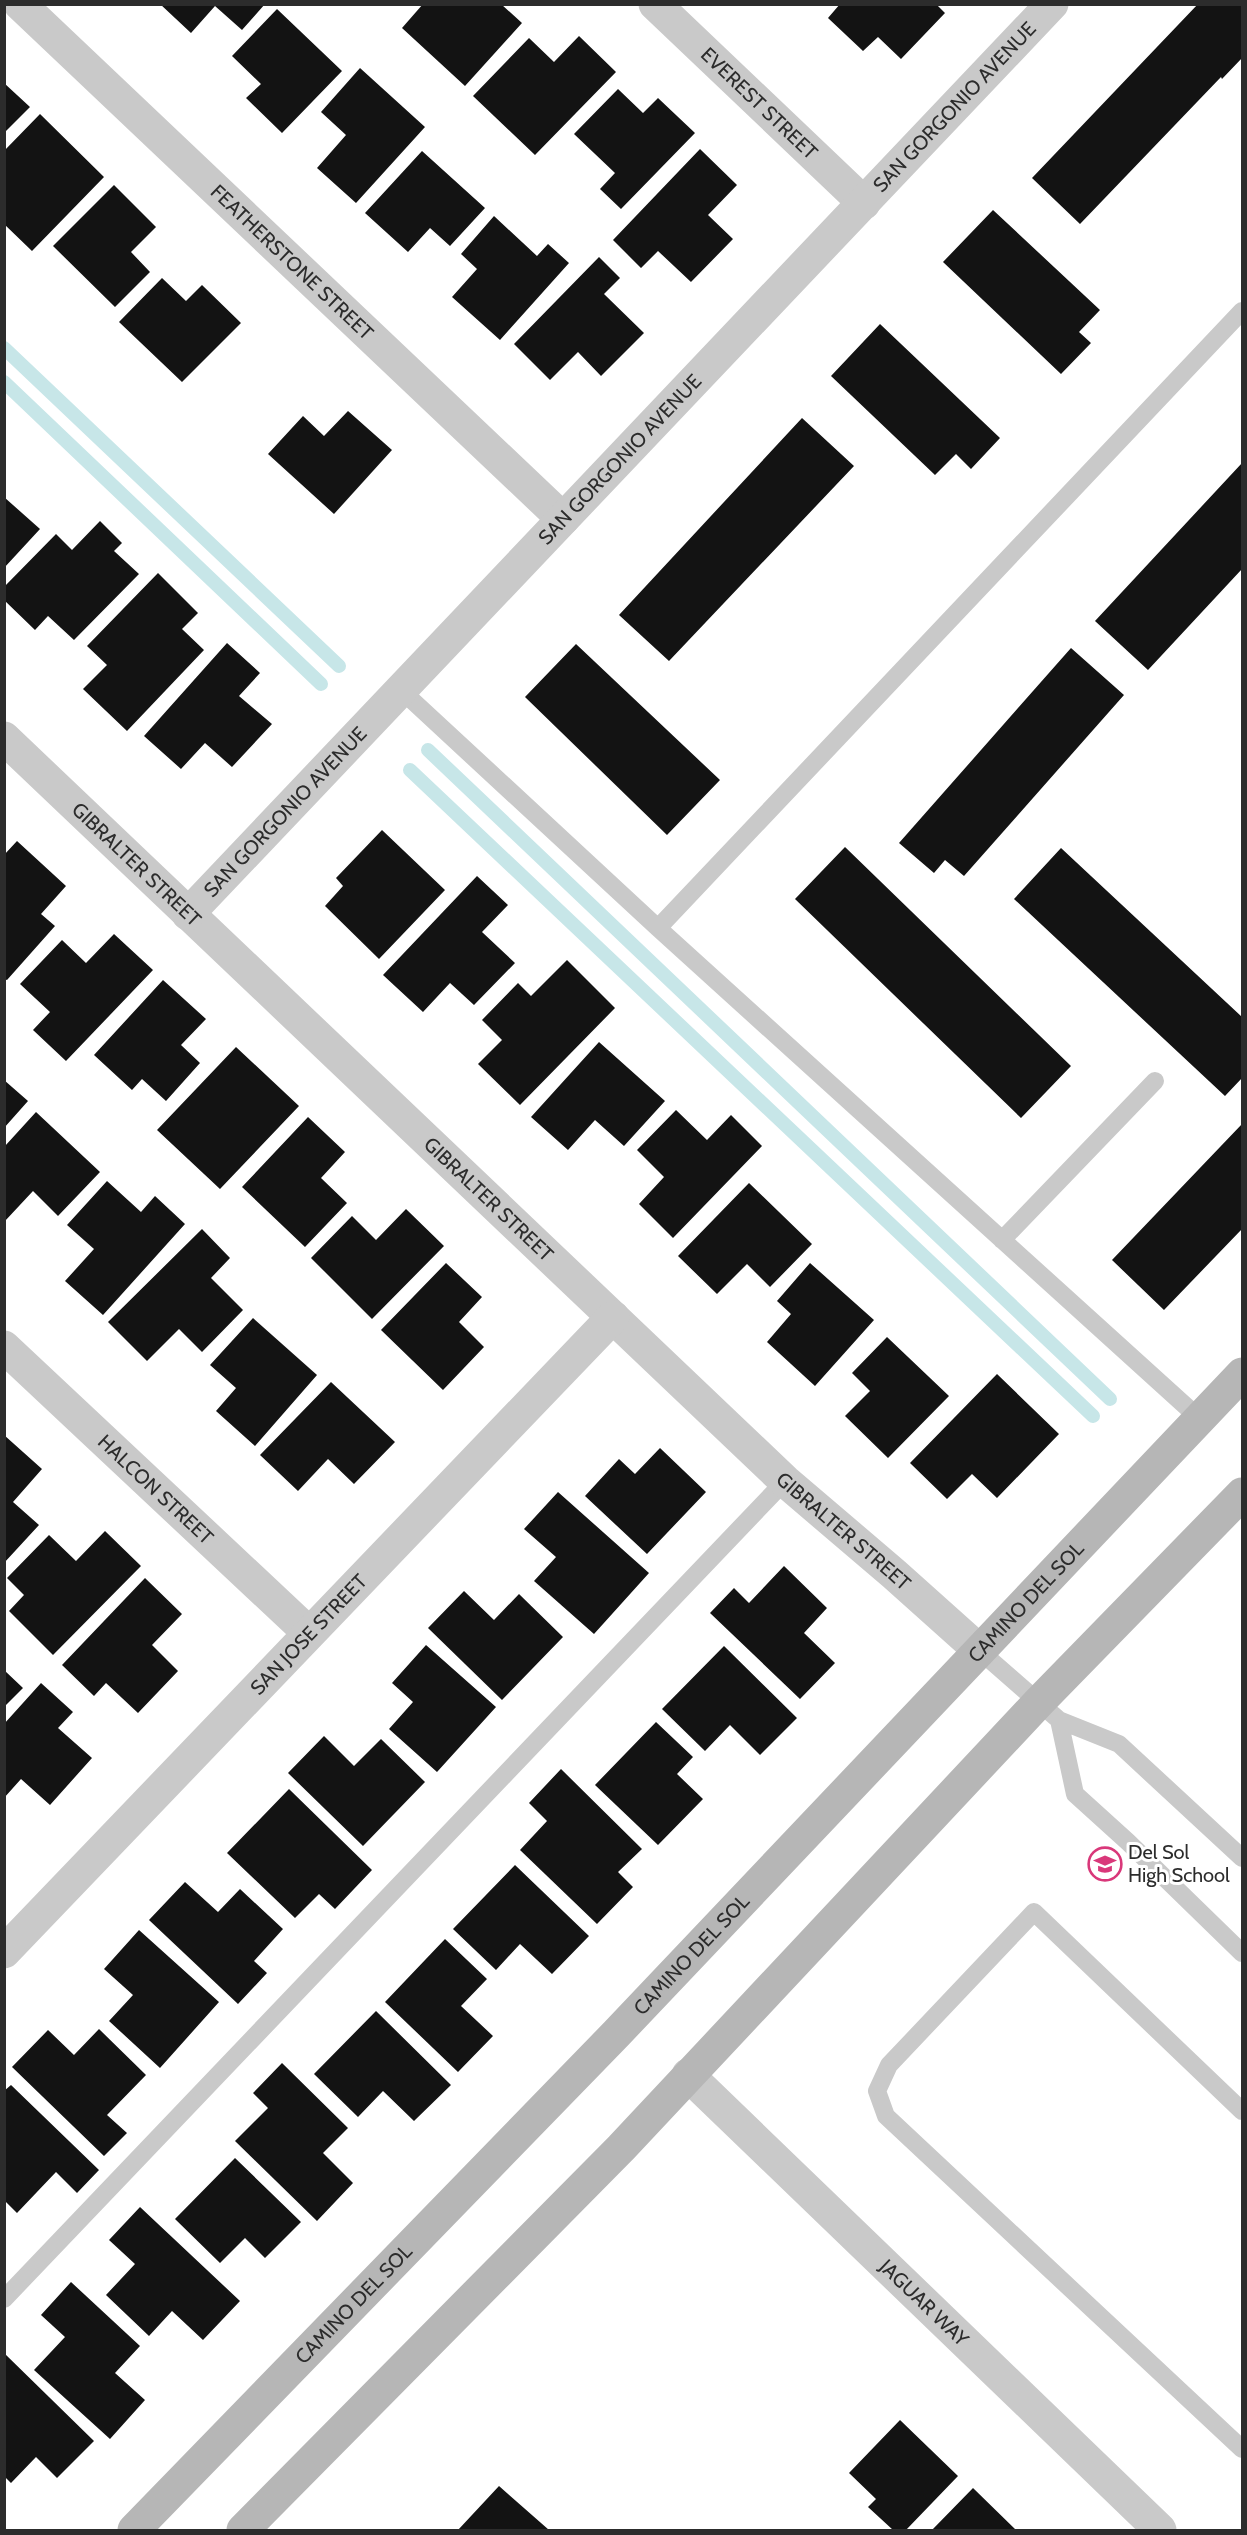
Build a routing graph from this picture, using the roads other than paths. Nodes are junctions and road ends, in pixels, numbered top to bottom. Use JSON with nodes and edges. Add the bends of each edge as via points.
{"nodes":[{"id":1,"x":20,"y":4,"type":"edge"},
{"id":2,"x":655,"y":4,"type":"edge"},
{"id":3,"x":1052,"y":4,"type":"edge"},
{"id":4,"x":864,"y":203,"type":"junction"},
{"id":5,"x":1242,"y":311,"type":"edge"},
{"id":6,"x":563,"y":519,"type":"junction"},
{"id":7,"x":401,"y":690,"type":"junction"},
{"id":8,"x":4,"y":738,"type":"edge"},
{"id":9,"x":188,"y":914,"type":"junction"},
{"id":10,"x":658,"y":928,"type":"junction"},
{"id":11,"x":1155,"y":1081,"type":"dead end"},
{"id":12,"x":1002,"y":1240,"type":"junction"},
{"id":13,"x":613,"y":1317,"type":"junction"},
{"id":14,"x":4,"y":1347,"type":"edge"},
{"id":15,"x":1242,"y":1374,"type":"edge"},
{"id":16,"x":1200,"y":1419,"type":"junction"},
{"id":17,"x":785,"y":1481,"type":"junction"},
{"id":18,"x":1242,"y":1494,"type":"edge"},
{"id":19,"x":309,"y":1633,"type":"junction"},
{"id":20,"x":980,"y":1651,"type":"junction"},
{"id":21,"x":1049,"y":1711,"type":"junction"},
{"id":22,"x":1242,"y":1858,"type":"edge"},
{"id":23,"x":4,"y":1952,"type":"edge"},
{"id":24,"x":1242,"y":1953,"type":"edge"},
{"id":25,"x":688,"y":2075,"type":"junction"},
{"id":26,"x":1242,"y":2111,"type":"edge"},
{"id":27,"x":4,"y":2299,"type":"edge"},
{"id":28,"x":1242,"y":2449,"type":"edge"},
{"id":29,"x":134,"y":2530,"type":"edge"},
{"id":30,"x":243,"y":2530,"type":"edge"},
{"id":31,"x":1160,"y":2530,"type":"edge"}],
"edges":[{"from":1,"to":6,"type":"street","name":"FEATHERSTONE STREET"},
{"from":2,"to":4,"type":"street","name":"EVEREST STREET"},
{"from":3,"to":4,"type":"street","name":"SAN GORGONIO AVENUE"},
{"from":4,"to":6,"type":"street","name":"SAN GORGONIO AVENUE"},
{"from":5,"to":10,"type":"lane"},
{"from":6,"to":7,"type":"street","name":"SAN GORGONIO AVENUE"},
{"from":7,"to":9,"type":"street","name":"SAN GORGONIO AVENUE"},
{"from":7,"to":10,"type":"lane"},
{"from":8,"to":9,"type":"street","name":"GIBRALTER STREET"},
{"from":9,"to":13,"type":"street","name":"GIBRALTER STREET"},
{"from":10,"to":12,"type":"lane"},
{"from":11,"to":12,"type":"lane"},
{"from":12,"to":16,"type":"lane"},
{"from":13,"to":17,"type":"street","name":"GIBRALTER STREET"},
{"from":13,"to":19,"type":"street","name":"SAN JOSE STREET"},
{"from":14,"to":19,"type":"street","name":"HALCON STREET"},
{"from":15,"to":16,"type":"street","name":"CAMINO DEL SOL"},
{"from":16,"to":20,"type":"street","name":"CAMINO DEL SOL"},
{"from":17,"to":20,"type":"street","name":"GIBRALTER STREET"},
{"from":17,"to":27,"type":"lane"},
{"from":18,"to":21,"type":"street"},
{"from":19,"to":23,"type":"street","name":"SAN JOSE STREET"},
{"from":20,"to":21,"type":"lane"},
{"from":20,"to":29,"type":"street","name":"CAMINO DEL SOL","via":[[616,2034]]},
{"from":21,"to":22,"type":"lane","via":[[1119,1744]]},
{"from":21,"to":24,"type":"lane","via":[[1075,1794]]},
{"from":21,"to":25,"type":"street"},
{"from":25,"to":30,"type":"street","via":[[621,2148]]},
{"from":25,"to":31,"type":"street","name":"JAGUAR WAY"},
{"from":26,"to":28,"type":"lane","via":[[1034,1912],[889,2066],[877,2091],[886,2116]]}]}
